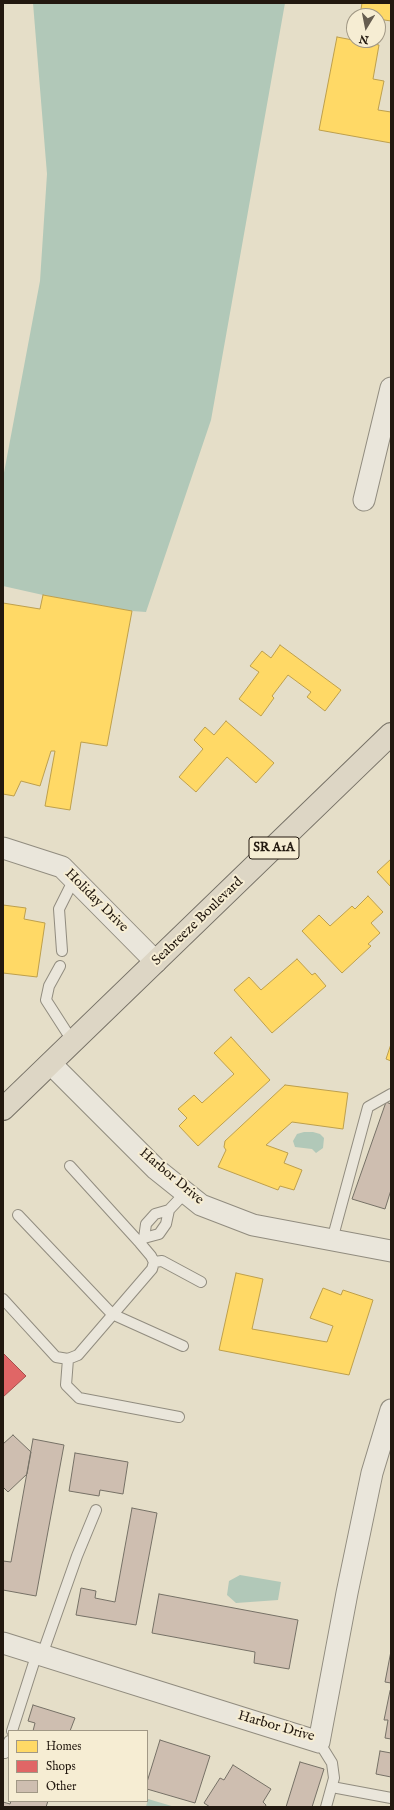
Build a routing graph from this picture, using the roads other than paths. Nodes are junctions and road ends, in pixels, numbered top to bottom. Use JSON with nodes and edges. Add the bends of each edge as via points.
{"nodes":[{"id":1,"x":391,"y":388,"type":"edge"},
{"id":2,"x":364,"y":500,"type":"dead end"},
{"id":3,"x":391,"y":734,"type":"edge"},
{"id":4,"x":3,"y":848,"type":"edge"},
{"id":5,"x":74,"y":879,"type":"junction"},
{"id":6,"x":62,"y":951,"type":"dead end"},
{"id":7,"x":156,"y":962,"type":"junction"},
{"id":8,"x":60,"y":966,"type":"dead end"},
{"id":9,"x":73,"y":1042,"type":"junction"},
{"id":10,"x":51,"y":1064,"type":"junction"},
{"id":11,"x":391,"y":1094,"type":"edge"},
{"id":12,"x":3,"y":1109,"type":"edge"},
{"id":13,"x":70,"y":1166,"type":"dead end"},
{"id":14,"x":186,"y":1192,"type":"junction"},
{"id":15,"x":169,"y":1210,"type":"junction"},
{"id":16,"x":18,"y":1215,"type":"dead end"},
{"id":17,"x":142,"y":1240,"type":"junction"},
{"id":18,"x":332,"y":1240,"type":"junction"},
{"id":19,"x":391,"y":1251,"type":"edge"},
{"id":20,"x":154,"y":1262,"type":"junction"},
{"id":21,"x":202,"y":1282,"type":"dead end"},
{"id":22,"x":3,"y":1299,"type":"edge"},
{"id":23,"x":112,"y":1314,"type":"junction"},
{"id":24,"x":182,"y":1346,"type":"dead end"},
{"id":25,"x":68,"y":1359,"type":"junction"},
{"id":26,"x":391,"y":1410,"type":"edge"},
{"id":27,"x":179,"y":1417,"type":"dead end"},
{"id":28,"x":96,"y":1510,"type":"dead end"},
{"id":29,"x":3,"y":1643,"type":"edge"},
{"id":30,"x":40,"y":1654,"type":"junction"},
{"id":31,"x":12,"y":1730,"type":"edge"},
{"id":32,"x":319,"y":1742,"type":"junction"},
{"id":33,"x":8,"y":1744,"type":"edge"},
{"id":34,"x":5,"y":1753,"type":"dead end"},
{"id":35,"x":332,"y":1787,"type":"junction"},
{"id":36,"x":391,"y":1798,"type":"edge"},
{"id":37,"x":326,"y":1807,"type":"edge"}],
"edges":[{"from":1,"to":2,"type":"street"},
{"from":3,"to":7,"type":"main road","name":"Seabreeze Boulevard","number":"SR A1A"},
{"from":4,"to":5,"type":"street","name":"Holiday Drive","via":[[62,867]]},
{"from":5,"to":6,"type":"lane","via":[[59,909]]},
{"from":5,"to":7,"type":"street","name":"Holiday Drive"},
{"from":7,"to":9,"type":"main road","name":"Seabreeze Boulevard","number":"SR A1A"},
{"from":8,"to":9,"type":"lane","via":[[49,986],[46,1000]]},
{"from":9,"to":10,"type":"main road","name":"Seabreeze Boulevard","number":"SR A1A"},
{"from":10,"to":12,"type":"main road","name":"Seabreeze Boulevard","number":"SR A1A"},
{"from":10,"to":14,"type":"street","name":"Harbor Drive","via":[[156,1169]]},
{"from":11,"to":18,"type":"lane","via":[[368,1107]]},
{"from":13,"to":17,"type":"lane"},
{"from":14,"to":15,"type":"lane"},
{"from":14,"to":18,"type":"street","name":"Harbor Drive","via":[[201,1205],[253,1225]]},
{"from":15,"to":17,"type":"lane","via":[[155,1214],[146,1224]]},
{"from":15,"to":17,"type":"lane","via":[[166,1224],[159,1234]]},
{"from":16,"to":23,"type":"lane"},
{"from":17,"to":20,"type":"lane"},
{"from":18,"to":19,"type":"street","name":"Harbor Drive"},
{"from":20,"to":21,"type":"lane","via":[[162,1261]]},
{"from":20,"to":23,"type":"lane","via":[[152,1269]]},
{"from":22,"to":25,"type":"lane","via":[[49,1351]]},
{"from":23,"to":24,"type":"lane"},
{"from":23,"to":25,"type":"lane","via":[[78,1355]]},
{"from":25,"to":27,"type":"lane","via":[[66,1385],[79,1398]]},
{"from":26,"to":32,"type":"street","name":"Harbor Drive","via":[[372,1473]]},
{"from":28,"to":30,"type":"lane"},
{"from":29,"to":30,"type":"street","name":"Harbor Drive"},
{"from":30,"to":31,"type":"lane"},
{"from":30,"to":32,"type":"street","name":"Harbor Drive"},
{"from":32,"to":35,"type":"lane","via":[[332,1763]]},
{"from":33,"to":34,"type":"lane"},
{"from":35,"to":36,"type":"lane"},
{"from":35,"to":37,"type":"lane"}]}
